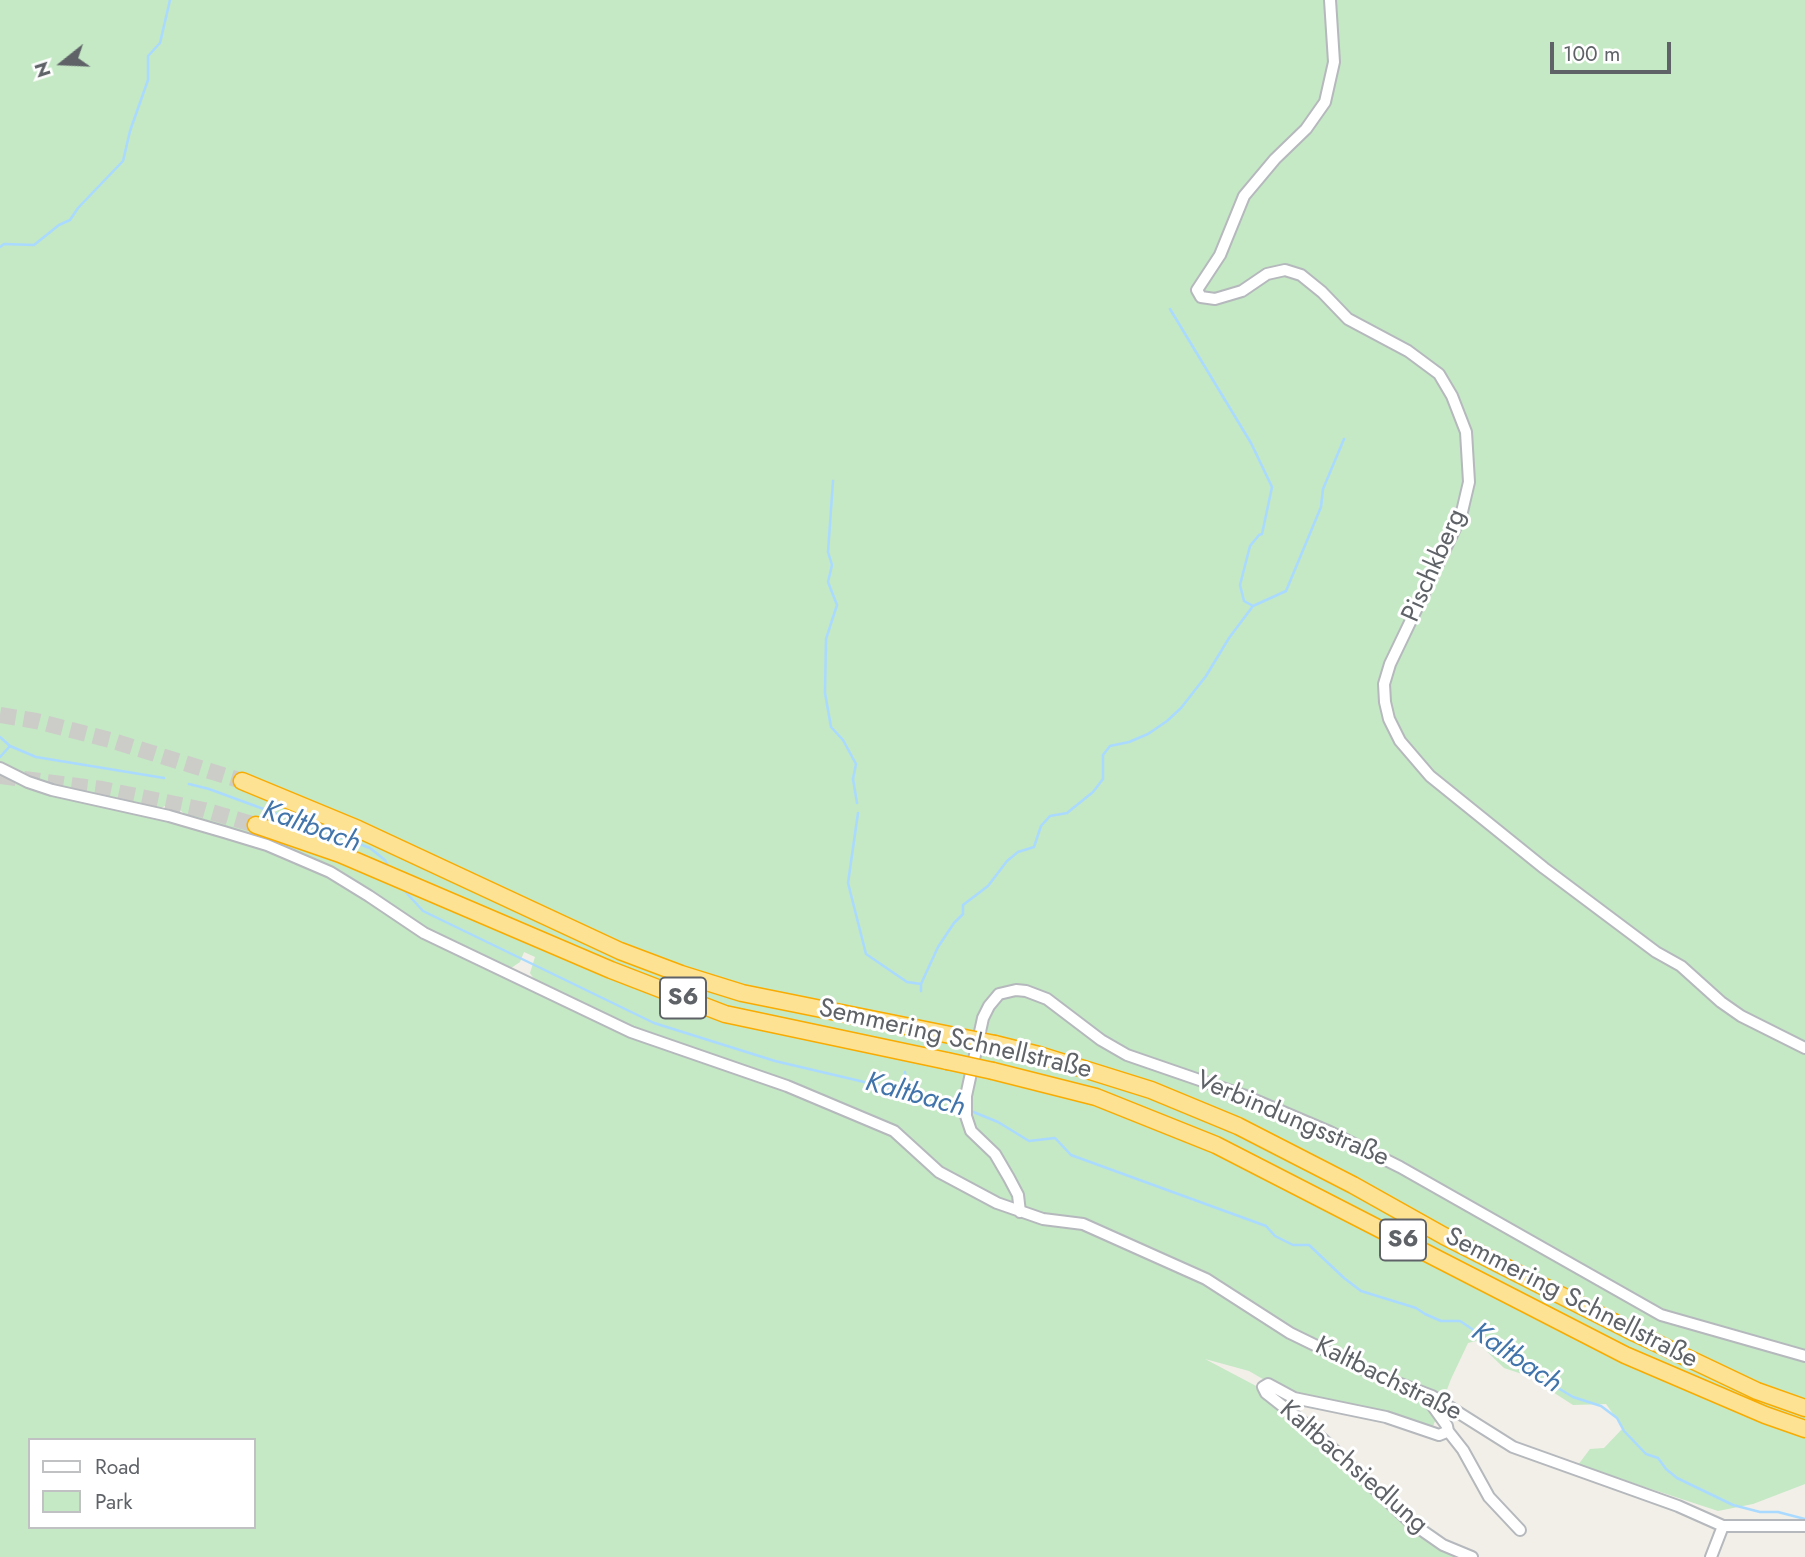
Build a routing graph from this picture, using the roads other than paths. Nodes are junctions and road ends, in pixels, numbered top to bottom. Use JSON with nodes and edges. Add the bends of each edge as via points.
{"nodes":[{"id":1,"x":1330,"y":0,"type":"edge"},
{"id":2,"x":0,"y":768,"type":"edge"},
{"id":3,"x":242,"y":781,"type":"tunnel mouth"},
{"id":4,"x":256,"y":825,"type":"tunnel mouth"},
{"id":5,"x":1805,"y":1048,"type":"edge"},
{"id":6,"x":1020,"y":1212,"type":"junction"},
{"id":7,"x":1805,"y":1356,"type":"edge"},
{"id":8,"x":1432,"y":1396,"type":"junction"},
{"id":9,"x":1805,"y":1408,"type":"edge"},
{"id":10,"x":1805,"y":1429,"type":"edge"},
{"id":11,"x":1448,"y":1431,"type":"junction"},
{"id":12,"x":1805,"y":1525,"type":"edge"},
{"id":13,"x":1723,"y":1526,"type":"junction"},
{"id":14,"x":1520,"y":1530,"type":"dead end"},
{"id":15,"x":1472,"y":1557,"type":"edge"},
{"id":16,"x":1711,"y":1557,"type":"edge"}],
"edges":[{"from":1,"to":5,"type":"street","name":"Pischkberg","via":[[1334,62],[1325,102],[1244,196],[1220,255],[1197,290],[1201,297],[1215,299],[1242,291],[1267,274],[1285,270],[1301,275],[1348,319],[1408,351],[1439,374],[1452,396],[1466,432],[1469,482],[1461,516],[1390,664],[1384,684],[1389,719],[1400,741],[1430,776],[1545,868],[1681,966],[1741,1016]]},
{"from":2,"to":6,"type":"street","name":"Kaltbachstraße","via":[[38,786],[169,816],[296,858],[344,880],[424,933],[631,1032],[775,1082],[885,1127],[939,1172]]},
{"from":3,"to":9,"type":"highway","name":"Semmering Schnellstraße","number":"S6","bridge":true,"via":[[681,974],[742,993],[1040,1055],[1151,1090],[1238,1126],[1635,1333],[1757,1391]]},
{"from":4,"to":10,"type":"highway","name":"Semmering Schnellstraße","number":"S6","bridge":true,"via":[[375,869],[725,1014],[1096,1097],[1216,1145],[1625,1355]]},
{"from":6,"to":7,"type":"street","name":"Verbindungsstraße","via":[[1018,1195],[995,1154],[971,1131],[966,1096],[989,1006],[999,994],[1026,991],[1047,999],[1128,1055],[1243,1095],[1400,1167],[1661,1315]]},
{"from":6,"to":8,"type":"street","name":"Kaltbachstraße","via":[[1083,1224],[1111,1235],[1206,1279],[1290,1333]]},
{"from":8,"to":11,"type":"street","via":[[1432,1405]]},
{"from":8,"to":13,"type":"street","name":"Kaltbachstraße","via":[[1513,1447]]},
{"from":11,"to":14,"type":"street","via":[[1464,1450],[1489,1497]]},
{"from":11,"to":15,"type":"street","name":"Kaltbachsiedlung","via":[[1439,1435],[1263,1386],[1410,1522],[1443,1545]]},
{"from":12,"to":13,"type":"street","name":"Kaltbachstraße"},
{"from":13,"to":16,"type":"street"}]}
